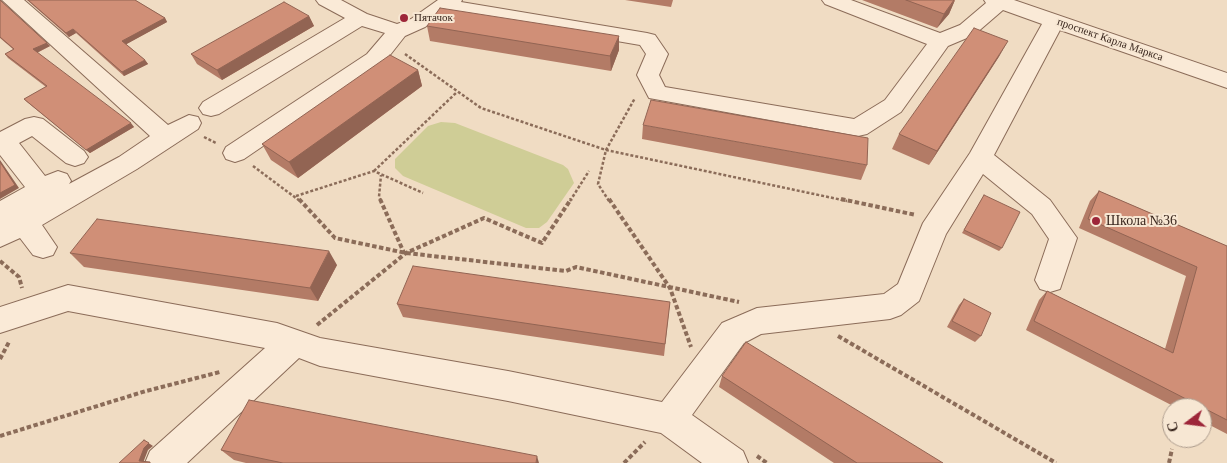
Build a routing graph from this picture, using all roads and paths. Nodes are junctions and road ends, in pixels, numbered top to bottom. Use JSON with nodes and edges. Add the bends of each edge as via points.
{"nodes":[{"id":1,"x":12,"y":0,"type":"edge"},
{"id":2,"x":326,"y":0,"type":"edge"},
{"id":3,"x":832,"y":0,"type":"edge"},
{"id":4,"x":996,"y":1,"type":"edge"},
{"id":5,"x":448,"y":2,"type":"edge"},
{"id":6,"x":360,"y":18,"type":"junction"},
{"id":7,"x":1054,"y":21,"type":"junction"},
{"id":8,"x":393,"y":36,"type":"junction"},
{"id":9,"x":940,"y":41,"type":"junction"},
{"id":10,"x":648,"y":76,"type":"junction"},
{"id":11,"x":1227,"y":81,"type":"edge"},
{"id":12,"x":457,"y":92,"type":"junction"},
{"id":13,"x":211,"y":108,"type":"dead end"},
{"id":14,"x":189,"y":123,"type":"dead end"},
{"id":15,"x":166,"y":137,"type":"junction"},
{"id":16,"x":606,"y":150,"type":"junction"},
{"id":17,"x":234,"y":153,"type":"dead end"},
{"id":18,"x":980,"y":158,"type":"junction"},
{"id":19,"x":589,"y":171,"type":"dead end"},
{"id":20,"x":374,"y":172,"type":"junction"},
{"id":21,"x":381,"y":174,"type":"junction"},
{"id":22,"x":41,"y":190,"type":"junction"},
{"id":23,"x":423,"y":193,"type":"dead end"},
{"id":24,"x":296,"y":197,"type":"dead end"},
{"id":25,"x":300,"y":200,"type":"dead end"},
{"id":26,"x":12,"y":218,"type":"edge"},
{"id":27,"x":941,"y":220,"type":"junction"},
{"id":28,"x":0,"y":236,"type":"edge"},
{"id":29,"x":43,"y":247,"type":"dead end"},
{"id":30,"x":405,"y":253,"type":"junction"},
{"id":31,"x":0,"y":261,"type":"edge"},
{"id":32,"x":1050,"y":280,"type":"dead end"},
{"id":33,"x":670,"y":288,"type":"junction"},
{"id":34,"x":746,"y":304,"type":"dead end"},
{"id":35,"x":13,"y":315,"type":"edge"},
{"id":36,"x":803,"y":316,"type":"junction"},
{"id":37,"x":295,"y":342,"type":"junction"},
{"id":38,"x":222,"y":371,"type":"dead end"},
{"id":39,"x":701,"y":376,"type":"junction"},
{"id":40,"x":669,"y":419,"type":"junction"},
{"id":41,"x":0,"y":436,"type":"edge"},
{"id":42,"x":1172,"y":449,"type":"dead end"},
{"id":43,"x":162,"y":463,"type":"edge"},
{"id":44,"x":731,"y":463,"type":"edge"},
{"id":45,"x":1056,"y":463,"type":"edge"},
{"id":46,"x":1169,"y":463,"type":"edge"}],
"edges":[{"from":1,"to":15,"type":"street"},
{"from":2,"to":6,"type":"street"},
{"from":3,"to":9,"type":"street"},
{"from":4,"to":7,"type":"street","name":"проспект Карла Маркса"},
{"from":4,"to":9,"type":"street","via":[[967,30]]},
{"from":5,"to":8,"type":"street"},
{"from":5,"to":10,"type":"street","via":[[647,40],[657,54]]},
{"from":6,"to":8,"type":"street"},
{"from":6,"to":13,"type":"street"},
{"from":7,"to":11,"type":"street","name":"проспект Карла Маркса"},
{"from":7,"to":18,"type":"street"},
{"from":8,"to":12,"type":"path"},
{"from":8,"to":17,"type":"street","via":[[375,59]]},
{"from":9,"to":10,"type":"street","via":[[893,106],[858,128],[657,93]]},
{"from":10,"to":16,"type":"path"},
{"from":12,"to":16,"type":"path","via":[[481,108]]},
{"from":12,"to":20,"type":"path"},
{"from":14,"to":15,"type":"street"},
{"from":15,"to":26,"type":"street","via":[[128,163]]},
{"from":16,"to":27,"type":"path"},
{"from":16,"to":33,"type":"path","via":[[598,184]]},
{"from":18,"to":27,"type":"street"},
{"from":18,"to":32,"type":"street","via":[[1041,207],[1062,238]]},
{"from":19,"to":30,"type":"path","via":[[542,243],[484,218]]},
{"from":20,"to":21,"type":"path"},
{"from":20,"to":24,"type":"path"},
{"from":21,"to":23,"type":"path"},
{"from":21,"to":30,"type":"path","via":[[379,197]]},
{"from":22,"to":22,"type":"street","via":[[76,164],[34,125],[2,141]]},
{"from":22,"to":26,"type":"street"},
{"from":25,"to":30,"type":"path","via":[[335,238]]},
{"from":26,"to":28,"type":"street"},
{"from":26,"to":29,"type":"street"},
{"from":27,"to":36,"type":"street","via":[[933,231],[909,292],[890,306]]},
{"from":30,"to":33,"type":"path","via":[[566,271],[576,268]]},
{"from":30,"to":37,"type":"path"},
{"from":31,"to":35,"type":"path","via":[[19,277]]},
{"from":33,"to":34,"type":"path"},
{"from":33,"to":39,"type":"path"},
{"from":35,"to":37,"type":"street","via":[[68,298]]},
{"from":36,"to":39,"type":"street","via":[[757,321],[733,333]]},
{"from":36,"to":45,"type":"path"},
{"from":37,"to":40,"type":"street","via":[[320,352]]},
{"from":37,"to":43,"type":"street"},
{"from":38,"to":41,"type":"path"},
{"from":39,"to":40,"type":"street"},
{"from":40,"to":44,"type":"street"},
{"from":42,"to":46,"type":"path"}]}
